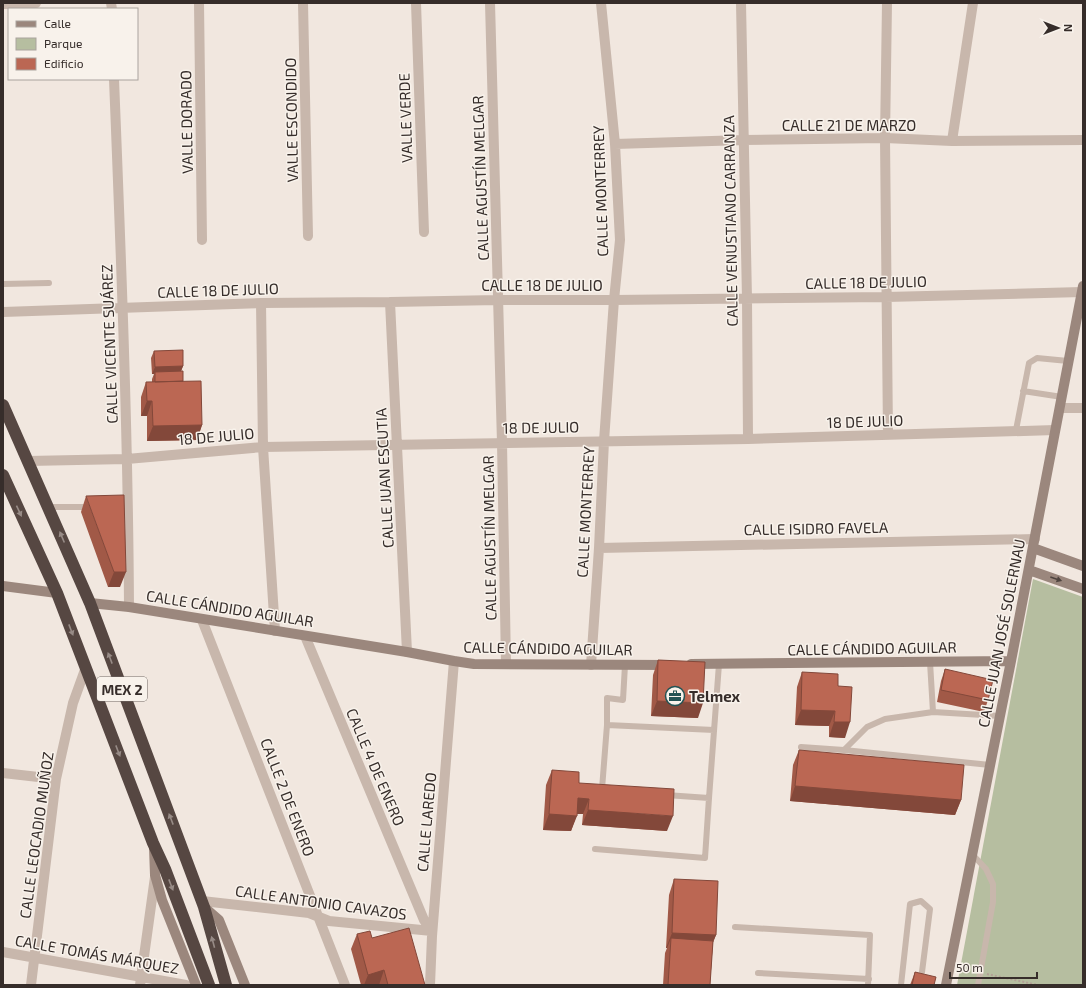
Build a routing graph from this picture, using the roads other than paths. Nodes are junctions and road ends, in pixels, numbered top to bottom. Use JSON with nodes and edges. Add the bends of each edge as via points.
{"nodes":[{"id":1,"x":36,"y":3,"type":"edge"},
{"id":2,"x":199,"y":3,"type":"edge"},
{"id":3,"x":303,"y":3,"type":"edge"},
{"id":4,"x":416,"y":3,"type":"edge"},
{"id":5,"x":490,"y":3,"type":"edge"},
{"id":6,"x":601,"y":3,"type":"edge"},
{"id":7,"x":741,"y":3,"type":"edge"},
{"id":8,"x":887,"y":3,"type":"edge"},
{"id":9,"x":973,"y":3,"type":"edge"},
{"id":10,"x":3,"y":4,"type":"edge"},
{"id":11,"x":114,"y":80,"type":"edge"},
{"id":12,"x":885,"y":138,"type":"junction"},
{"id":13,"x":744,"y":140,"type":"junction"},
{"id":14,"x":1083,"y":140,"type":"edge"},
{"id":15,"x":952,"y":141,"type":"junction"},
{"id":16,"x":615,"y":144,"type":"junction"},
{"id":17,"x":424,"y":232,"type":"dead end"},
{"id":18,"x":308,"y":236,"type":"dead end"},
{"id":19,"x":202,"y":240,"type":"dead end"},
{"id":20,"x":49,"y":283,"type":"dead end"},
{"id":21,"x":3,"y":284,"type":"edge"},
{"id":22,"x":1082,"y":289,"type":"edge"},
{"id":23,"x":886,"y":297,"type":"junction"},
{"id":24,"x":747,"y":299,"type":"junction"},
{"id":25,"x":498,"y":300,"type":"junction"},
{"id":26,"x":614,"y":300,"type":"junction"},
{"id":27,"x":390,"y":302,"type":"junction"},
{"id":28,"x":261,"y":303,"type":"junction"},
{"id":29,"x":123,"y":308,"type":"junction"},
{"id":30,"x":3,"y":312,"type":"edge"},
{"id":31,"x":1068,"y":361,"type":"junction"},
{"id":32,"x":1023,"y":391,"type":"junction"},
{"id":33,"x":1061,"y":402,"type":"junction"},
{"id":34,"x":3,"y":405,"type":"edge"},
{"id":35,"x":1083,"y":408,"type":"edge"},
{"id":36,"x":1016,"y":430,"type":"junction"},
{"id":37,"x":1055,"y":430,"type":"junction"},
{"id":38,"x":888,"y":436,"type":"junction"},
{"id":39,"x":748,"y":439,"type":"junction"},
{"id":40,"x":604,"y":441,"type":"junction"},
{"id":41,"x":502,"y":443,"type":"junction"},
{"id":42,"x":397,"y":445,"type":"junction"},
{"id":43,"x":263,"y":447,"type":"junction"},
{"id":44,"x":127,"y":459,"type":"junction"},
{"id":45,"x":28,"y":462,"type":"junction"},
{"id":46,"x":3,"y":475,"type":"edge"},
{"id":47,"x":48,"y":507,"type":"junction"},
{"id":48,"x":96,"y":507,"type":"edge"},
{"id":49,"x":1034,"y":544,"type":"junction"},
{"id":50,"x":598,"y":548,"type":"junction"},
{"id":51,"x":1083,"y":566,"type":"edge"},
{"id":52,"x":1028,"y":570,"type":"junction"},
{"id":53,"x":3,"y":586,"type":"edge"},
{"id":54,"x":1083,"y":589,"type":"edge"},
{"id":55,"x":57,"y":594,"type":"junction"},
{"id":56,"x":90,"y":603,"type":"junction"},
{"id":57,"x":129,"y":607,"type":"junction"},
{"id":58,"x":202,"y":620,"type":"junction"},
{"id":59,"x":275,"y":631,"type":"junction"},
{"id":60,"x":305,"y":636,"type":"junction"},
{"id":61,"x":408,"y":652,"type":"junction"},
{"id":62,"x":454,"y":661,"type":"junction"},
{"id":63,"x":1011,"y":661,"type":"junction"},
{"id":64,"x":930,"y":662,"type":"junction"},
{"id":65,"x":506,"y":664,"type":"junction"},
{"id":66,"x":719,"y":664,"type":"junction"},
{"id":67,"x":591,"y":665,"type":"junction"},
{"id":68,"x":625,"y":665,"type":"junction"},
{"id":69,"x":86,"y":667,"type":"junction"},
{"id":70,"x":933,"y":712,"type":"junction"},
{"id":71,"x":1000,"y":716,"type":"junction"},
{"id":72,"x":607,"y":725,"type":"junction"},
{"id":73,"x":714,"y":730,"type":"junction"},
{"id":74,"x":801,"y":747,"type":"dead end"},
{"id":75,"x":844,"y":750,"type":"junction"},
{"id":76,"x":990,"y":765,"type":"junction"},
{"id":77,"x":3,"y":773,"type":"edge"},
{"id":78,"x":56,"y":779,"type":"junction"},
{"id":79,"x":610,"y":790,"type":"edge"},
{"id":80,"x":659,"y":794,"type":"edge"},
{"id":81,"x":708,"y":798,"type":"junction"},
{"id":82,"x":153,"y":843,"type":"junction"},
{"id":83,"x":595,"y":850,"type":"dead end"},
{"id":84,"x":972,"y":854,"type":"junction"},
{"id":85,"x":155,"y":875,"type":"junction"},
{"id":86,"x":203,"y":904,"type":"junction"},
{"id":87,"x":319,"y":917,"type":"junction"},
{"id":88,"x":735,"y":927,"type":"dead end"},
{"id":89,"x":432,"y":934,"type":"junction"},
{"id":90,"x":3,"y":952,"type":"edge"},
{"id":91,"x":34,"y":958,"type":"junction"},
{"id":92,"x":922,"y":972,"type":"edge"},
{"id":93,"x":758,"y":973,"type":"dead end"},
{"id":94,"x":141,"y":981,"type":"edge"},
{"id":95,"x":225,"y":982,"type":"edge"},
{"id":96,"x":869,"y":982,"type":"edge"},
{"id":97,"x":31,"y":985,"type":"edge"},
{"id":98,"x":186,"y":985,"type":"edge"},
{"id":99,"x":196,"y":985,"type":"edge"},
{"id":100,"x":209,"y":985,"type":"edge"},
{"id":101,"x":245,"y":985,"type":"edge"},
{"id":102,"x":346,"y":985,"type":"edge"},
{"id":103,"x":430,"y":985,"type":"edge"},
{"id":104,"x":901,"y":985,"type":"edge"},
{"id":105,"x":946,"y":985,"type":"edge"},
{"id":106,"x":978,"y":985,"type":"edge"}],
"edges":[{"from":1,"to":10,"type":"street"},
{"from":2,"to":19,"type":"street","name":"VALLE DORADO"},
{"from":3,"to":18,"type":"street","name":"VALLE ESCONDIDO"},
{"from":4,"to":17,"type":"street","name":"VALLE VERDE"},
{"from":5,"to":25,"type":"street","name":"CALLE AGUSTÍN MELGAR"},
{"from":6,"to":16,"type":"street","name":"CALLE MONTERREY"},
{"from":7,"to":13,"type":"street","name":"CALLE VENUSTIANO CARRANZA"},
{"from":8,"to":12,"type":"street"},
{"from":9,"to":15,"type":"street"},
{"from":11,"to":29,"type":"street","name":"CALLE VICENTE SUÁREZ"},
{"from":12,"to":13,"type":"street","name":"CALLE 21 DE MARZO"},
{"from":12,"to":15,"type":"street","name":"CALLE 21 DE MARZO"},
{"from":12,"to":23,"type":"street"},
{"from":13,"to":16,"type":"street","name":"CALLE 21 DE MARZO"},
{"from":13,"to":24,"type":"street","name":"CALLE VENUSTIANO CARRANZA"},
{"from":14,"to":15,"type":"street","name":"CALLE 21 DE MARZO"},
{"from":16,"to":26,"type":"street","name":"CALLE MONTERREY","via":[[620,240]]},
{"from":20,"to":21,"type":"lane"},
{"from":22,"to":23,"type":"street","name":"CALLE 18 DE JULIO"},
{"from":22,"to":31,"type":"street","name":"CALLE JUAN JOSÉ SOLERNAU"},
{"from":23,"to":24,"type":"street","name":"CALLE 18 DE JULIO"},
{"from":23,"to":38,"type":"street"},
{"from":24,"to":26,"type":"street","name":"CALLE 18 DE JULIO"},
{"from":24,"to":39,"type":"street","name":"CALLE VENUSTIANO CARRANZA"},
{"from":25,"to":26,"type":"street","name":"CALLE 18 DE JULIO"},
{"from":25,"to":27,"type":"street","name":"CALLE 18 DE JULIO"},
{"from":25,"to":41,"type":"street","name":"CALLE AGUSTÍN MELGAR"},
{"from":26,"to":40,"type":"street","name":"CALLE MONTERREY"},
{"from":27,"to":28,"type":"street","name":"CALLE 18 DE JULIO"},
{"from":27,"to":42,"type":"street","name":"CALLE JUAN ESCUTIA"},
{"from":28,"to":29,"type":"street","name":"CALLE 18 DE JULIO"},
{"from":28,"to":43,"type":"street"},
{"from":29,"to":30,"type":"street","name":"CALLE 18 DE JULIO"},
{"from":29,"to":44,"type":"street","name":"CALLE VICENTE SUÁREZ"},
{"from":31,"to":32,"type":"lane","via":[[1037,358],[1029,363]]},
{"from":31,"to":33,"type":"street","name":"CALLE JUAN JOSÉ SOLERNAU"},
{"from":32,"to":33,"type":"lane"},
{"from":32,"to":36,"type":"lane"},
{"from":33,"to":35,"type":"street"},
{"from":33,"to":37,"type":"street","name":"CALLE JUAN JOSÉ SOLERNAU"},
{"from":34,"to":45,"type":"highway","number":"MEX 2"},
{"from":36,"to":37,"type":"street","name":"18 DE JULIO"},
{"from":36,"to":38,"type":"street","name":"18 DE JULIO"},
{"from":37,"to":49,"type":"street","name":"CALLE JUAN JOSÉ SOLERNAU"},
{"from":38,"to":39,"type":"street","name":"18 DE JULIO"},
{"from":39,"to":40,"type":"street","name":"18 DE JULIO"},
{"from":40,"to":41,"type":"street","name":"18 DE JULIO"},
{"from":40,"to":50,"type":"street","name":"CALLE MONTERREY"},
{"from":41,"to":42,"type":"street","name":"18 DE JULIO"},
{"from":41,"to":65,"type":"street","name":"CALLE AGUSTÍN MELGAR"},
{"from":42,"to":43,"type":"street","name":"18 DE JULIO"},
{"from":42,"to":61,"type":"street","name":"CALLE JUAN ESCUTIA"},
{"from":43,"to":44,"type":"street","name":"18 DE JULIO"},
{"from":43,"to":59,"type":"street"},
{"from":44,"to":45,"type":"street","name":"18 DE JULIO"},
{"from":44,"to":57,"type":"street","name":"CALLE VICENTE SUÁREZ","via":[[124,507]]},
{"from":45,"to":47,"type":"highway","number":"MEX 2"},
{"from":46,"to":55,"type":"highway","number":"MEX 2","one_way":true},
{"from":47,"to":48,"type":"lane"},
{"from":56,"to":47,"type":"highway","number":"MEX 2","one_way":true},
{"from":49,"to":50,"type":"street","name":"CALLE ISIDRO FAVELA"},
{"from":49,"to":51,"type":"street"},
{"from":49,"to":52,"type":"street","name":"CALLE JUAN JOSÉ SOLERNAU"},
{"from":50,"to":67,"type":"street","name":"CALLE MONTERREY"},
{"from":52,"to":54,"type":"street","one_way":true},
{"from":52,"to":63,"type":"street","name":"CALLE JUAN JOSÉ SOLERNAU"},
{"from":53,"to":55,"type":"street"},
{"from":55,"to":69,"type":"highway","number":"MEX 2","one_way":true},
{"from":56,"to":57,"type":"street","name":"CALLE CÁNDIDO AGUILAR"},
{"from":86,"to":56,"type":"highway","number":"MEX 2","one_way":true},
{"from":57,"to":58,"type":"street","name":"CALLE CÁNDIDO AGUILAR"},
{"from":58,"to":59,"type":"street","name":"CALLE CÁNDIDO AGUILAR"},
{"from":58,"to":87,"type":"street","name":"CALLE 2 DE ENERO"},
{"from":59,"to":60,"type":"street","name":"CALLE CÁNDIDO AGUILAR"},
{"from":60,"to":61,"type":"street","name":"CALLE CÁNDIDO AGUILAR"},
{"from":60,"to":89,"type":"street","name":"CALLE 4 DE ENERO"},
{"from":61,"to":62,"type":"street","name":"CALLE CÁNDIDO AGUILAR"},
{"from":62,"to":65,"type":"street","name":"CALLE CÁNDIDO AGUILAR"},
{"from":62,"to":89,"type":"street","name":"CALLE LAREDO"},
{"from":63,"to":64,"type":"street","name":"CALLE CÁNDIDO AGUILAR"},
{"from":63,"to":71,"type":"street","name":"CALLE JUAN JOSÉ SOLERNAU"},
{"from":64,"to":66,"type":"street","name":"CALLE CÁNDIDO AGUILAR"},
{"from":64,"to":70,"type":"lane"},
{"from":65,"to":67,"type":"street","name":"CALLE CÁNDIDO AGUILAR"},
{"from":66,"to":68,"type":"street","name":"CALLE CÁNDIDO AGUILAR"},
{"from":66,"to":73,"type":"lane"},
{"from":67,"to":68,"type":"street","name":"CALLE CÁNDIDO AGUILAR"},
{"from":68,"to":72,"type":"lane","via":[[623,700],[607,698]]},
{"from":69,"to":78,"type":"street","name":"CALLE LEOCADIO MUÑOZ","via":[[73,703]]},
{"from":69,"to":82,"type":"highway","number":"MEX 2","one_way":true},
{"from":70,"to":71,"type":"lane"},
{"from":70,"to":75,"type":"lane","via":[[885,719],[873,724]]},
{"from":71,"to":76,"type":"street","name":"CALLE JUAN JOSÉ SOLERNAU"},
{"from":72,"to":73,"type":"lane"},
{"from":72,"to":79,"type":"lane","via":[[602,789]]},
{"from":73,"to":81,"type":"lane"},
{"from":74,"to":75,"type":"lane"},
{"from":75,"to":76,"type":"lane"},
{"from":76,"to":84,"type":"street","name":"CALLE JUAN JOSÉ SOLERNAU"},
{"from":77,"to":78,"type":"street"},
{"from":78,"to":91,"type":"street","name":"CALLE LEOCADIO MUÑOZ"},
{"from":80,"to":81,"type":"lane"},
{"from":81,"to":83,"type":"lane","via":[[705,858]]},
{"from":82,"to":85,"type":"street"},
{"from":82,"to":100,"type":"highway","number":"MEX 2","one_way":true},
{"from":84,"to":105,"type":"street","name":"CALLE JUAN JOSÉ SOLERNAU"},
{"from":84,"to":106,"type":"lane","via":[[986,869],[993,884],[993,902]]},
{"from":85,"to":94,"type":"street"},
{"from":85,"to":99,"type":"street","via":[[162,900]]},
{"from":86,"to":87,"type":"street","name":"CALLE ANTONIO CAVAZOS","via":[[309,912]]},
{"from":95,"to":86,"type":"highway","number":"MEX 2","one_way":true},
{"from":86,"to":101,"type":"street","via":[[219,920]]},
{"from":87,"to":89,"type":"street","name":"CALLE ANTONIO CAVAZOS","via":[[329,921]]},
{"from":87,"to":102,"type":"street","name":"CALLE 2 DE ENERO"},
{"from":88,"to":96,"type":"lane","via":[[870,935]]},
{"from":89,"to":103,"type":"street","name":"CALLE LAREDO"},
{"from":90,"to":91,"type":"street","name":"CALLE TOMÁS MÁRQUEZ"},
{"from":91,"to":94,"type":"street","name":"CALLE TOMÁS MÁRQUEZ"},
{"from":91,"to":97,"type":"street","name":"CALLE LEOCADIO MUÑOZ"},
{"from":92,"to":104,"type":"lane","via":[[930,909],[921,901],[910,904]]},
{"from":93,"to":96,"type":"lane"},
{"from":94,"to":98,"type":"street","name":"CALLE TOMÁS MÁRQUEZ"}]}
